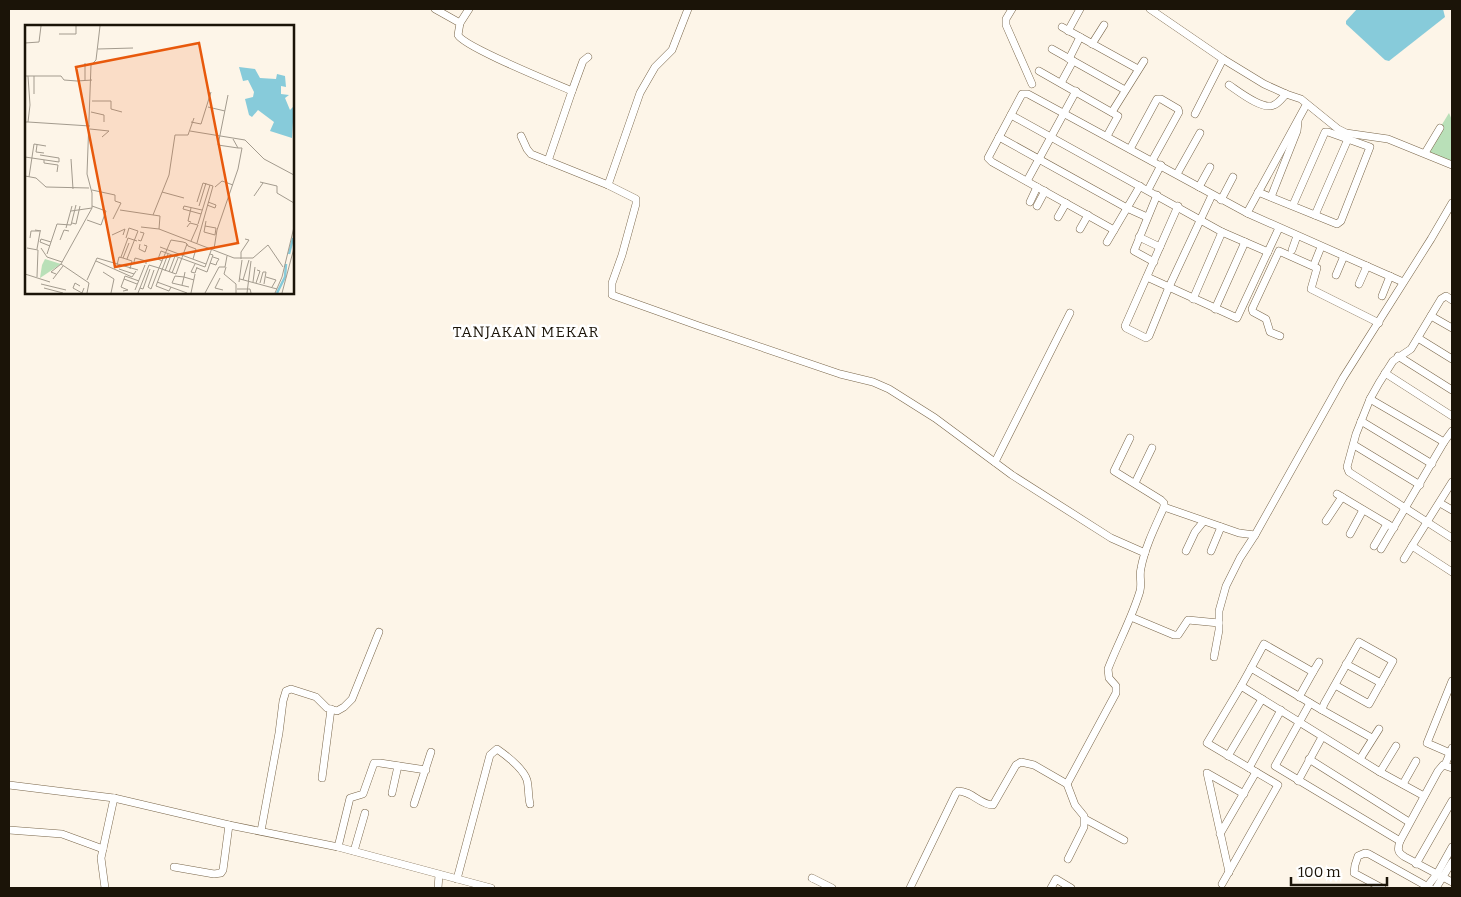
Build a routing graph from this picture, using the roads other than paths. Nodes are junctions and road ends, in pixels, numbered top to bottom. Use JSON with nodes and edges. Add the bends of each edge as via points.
{"nodes":[{"id":1,"x":435,"y":9,"type":"edge"},
{"id":2,"x":469,"y":9,"type":"edge"},
{"id":3,"x":688,"y":9,"type":"edge"},
{"id":4,"x":1012,"y":9,"type":"edge"},
{"id":5,"x":1080,"y":9,"type":"edge"},
{"id":6,"x":1150,"y":9,"type":"edge"},
{"id":7,"x":460,"y":23,"type":"junction"},
{"id":8,"x":1104,"y":25,"type":"dead end"},
{"id":9,"x":1080,"y":37,"type":"junction"},
{"id":10,"x":1092,"y":44,"type":"junction"},
{"id":11,"x":1052,"y":49,"type":"dead end"},
{"id":12,"x":588,"y":57,"type":"dead end"},
{"id":13,"x":1223,"y":59,"type":"junction"},
{"id":14,"x":1071,"y":60,"type":"junction"},
{"id":15,"x":1144,"y":61,"type":"dead end"},
{"id":16,"x":1138,"y":70,"type":"junction"},
{"id":17,"x":1039,"y":71,"type":"dead end"},
{"id":18,"x":1061,"y":83,"type":"junction"},
{"id":19,"x":1032,"y":84,"type":"dead end"},
{"id":20,"x":1229,"y":85,"type":"dead end"},
{"id":21,"x":1125,"y":90,"type":"junction"},
{"id":22,"x":572,"y":91,"type":"junction"},
{"id":23,"x":1076,"y":91,"type":"junction"},
{"id":24,"x":1286,"y":94,"type":"junction"},
{"id":25,"x":1304,"y":108,"type":"dead end"},
{"id":26,"x":1112,"y":112,"type":"junction"},
{"id":27,"x":1064,"y":114,"type":"junction"},
{"id":28,"x":1195,"y":114,"type":"dead end"},
{"id":29,"x":1011,"y":115,"type":"junction"},
{"id":30,"x":1298,"y":120,"type":"junction"},
{"id":31,"x":1440,"y":128,"type":"dead end"},
{"id":32,"x":1200,"y":133,"type":"dead end"},
{"id":33,"x":521,"y":136,"type":"dead end"},
{"id":34,"x":1107,"y":136,"type":"junction"},
{"id":35,"x":998,"y":137,"type":"junction"},
{"id":36,"x":1051,"y":137,"type":"junction"},
{"id":37,"x":1348,"y":139,"type":"junction"},
{"id":38,"x":1130,"y":149,"type":"junction"},
{"id":39,"x":1425,"y":153,"type":"junction"},
{"id":40,"x":1039,"y":160,"type":"junction"},
{"id":41,"x":548,"y":161,"type":"junction"},
{"id":42,"x":1152,"y":161,"type":"junction"},
{"id":43,"x":1161,"y":165,"type":"junction"},
{"id":44,"x":1452,"y":165,"type":"edge"},
{"id":45,"x":1210,"y":167,"type":"dead end"},
{"id":46,"x":1177,"y":174,"type":"junction"},
{"id":47,"x":1233,"y":177,"type":"dead end"},
{"id":48,"x":1027,"y":182,"type":"junction"},
{"id":49,"x":608,"y":185,"type":"junction"},
{"id":50,"x":1140,"y":186,"type":"junction"},
{"id":51,"x":1037,"y":187,"type":"junction"},
{"id":52,"x":1199,"y":187,"type":"junction"},
{"id":53,"x":1148,"y":190,"type":"junction"},
{"id":54,"x":1045,"y":191,"type":"junction"},
{"id":55,"x":1258,"y":192,"type":"junction"},
{"id":56,"x":1157,"y":195,"type":"junction"},
{"id":57,"x":1212,"y":195,"type":"junction"},
{"id":58,"x":1271,"y":196,"type":"junction"},
{"id":59,"x":1221,"y":200,"type":"junction"},
{"id":60,"x":1030,"y":202,"type":"dead end"},
{"id":61,"x":1066,"y":203,"type":"junction"},
{"id":62,"x":1452,"y":203,"type":"edge"},
{"id":63,"x":1292,"y":205,"type":"junction"},
{"id":64,"x":1037,"y":206,"type":"dead end"},
{"id":65,"x":1178,"y":206,"type":"junction"},
{"id":66,"x":1127,"y":208,"type":"junction"},
{"id":67,"x":1247,"y":213,"type":"junction"},
{"id":68,"x":1088,"y":215,"type":"junction"},
{"id":69,"x":1315,"y":215,"type":"junction"},
{"id":70,"x":1058,"y":217,"type":"dead end"},
{"id":71,"x":1148,"y":217,"type":"junction"},
{"id":72,"x":1200,"y":220,"type":"junction"},
{"id":73,"x":1279,"y":228,"type":"junction"},
{"id":74,"x":1080,"y":229,"type":"dead end"},
{"id":75,"x":1114,"y":230,"type":"junction"},
{"id":76,"x":1222,"y":232,"type":"junction"},
{"id":77,"x":1297,"y":236,"type":"junction"},
{"id":78,"x":1139,"y":237,"type":"junction"},
{"id":79,"x":1107,"y":242,"type":"dead end"},
{"id":80,"x":1245,"y":242,"type":"junction"},
{"id":81,"x":1160,"y":247,"type":"junction"},
{"id":82,"x":1321,"y":247,"type":"junction"},
{"id":83,"x":1292,"y":250,"type":"dead end"},
{"id":84,"x":1268,"y":252,"type":"junction"},
{"id":85,"x":1344,"y":256,"type":"junction"},
{"id":86,"x":1154,"y":262,"type":"junction"},
{"id":87,"x":1315,"y":262,"type":"dead end"},
{"id":88,"x":1367,"y":266,"type":"junction"},
{"id":89,"x":1336,"y":275,"type":"dead end"},
{"id":90,"x":1148,"y":276,"type":"junction"},
{"id":91,"x":1390,"y":276,"type":"junction"},
{"id":92,"x":1403,"y":282,"type":"junction"},
{"id":93,"x":1359,"y":284,"type":"dead end"},
{"id":94,"x":1169,"y":287,"type":"junction"},
{"id":95,"x":1382,"y":296,"type":"dead end"},
{"id":96,"x":1193,"y":299,"type":"junction"},
{"id":97,"x":1452,"y":300,"type":"edge"},
{"id":98,"x":1215,"y":309,"type":"junction"},
{"id":99,"x":1070,"y":313,"type":"dead end"},
{"id":100,"x":1431,"y":316,"type":"junction"},
{"id":101,"x":1379,"y":323,"type":"junction"},
{"id":102,"x":1452,"y":328,"type":"edge"},
{"id":103,"x":1280,"y":336,"type":"dead end"},
{"id":104,"x":1418,"y":338,"type":"junction"},
{"id":105,"x":1398,"y":356,"type":"junction"},
{"id":106,"x":1452,"y":359,"type":"edge"},
{"id":107,"x":1384,"y":373,"type":"junction"},
{"id":108,"x":1452,"y":390,"type":"edge"},
{"id":109,"x":1370,"y":399,"type":"junction"},
{"id":110,"x":1452,"y":416,"type":"edge"},
{"id":111,"x":1361,"y":421,"type":"junction"},
{"id":112,"x":1452,"y":431,"type":"edge"},
{"id":113,"x":1130,"y":438,"type":"dead end"},
{"id":114,"x":1444,"y":442,"type":"junction"},
{"id":115,"x":1354,"y":445,"type":"junction"},
{"id":116,"x":1152,"y":448,"type":"dead end"},
{"id":117,"x":995,"y":462,"type":"junction"},
{"id":118,"x":1432,"y":464,"type":"junction"},
{"id":119,"x":1452,"y":482,"type":"edge"},
{"id":120,"x":1135,"y":483,"type":"junction"},
{"id":121,"x":1420,"y":485,"type":"junction"},
{"id":122,"x":1440,"y":503,"type":"junction"},
{"id":123,"x":1164,"y":507,"type":"junction"},
{"id":124,"x":1407,"y":508,"type":"junction"},
{"id":125,"x":1363,"y":510,"type":"junction"},
{"id":126,"x":1452,"y":510,"type":"edge"},
{"id":127,"x":1326,"y":521,"type":"dead end"},
{"id":128,"x":1427,"y":521,"type":"junction"},
{"id":129,"x":1203,"y":522,"type":"junction"},
{"id":130,"x":1390,"y":526,"type":"junction"},
{"id":131,"x":1221,"y":527,"type":"junction"},
{"id":132,"x":1350,"y":534,"type":"dead end"},
{"id":133,"x":1255,"y":535,"type":"junction"},
{"id":134,"x":1452,"y":538,"type":"edge"},
{"id":135,"x":1412,"y":546,"type":"junction"},
{"id":136,"x":1378,"y":547,"type":"dead end"},
{"id":137,"x":1186,"y":551,"type":"dead end"},
{"id":138,"x":1210,"y":551,"type":"dead end"},
{"id":139,"x":1145,"y":553,"type":"junction"},
{"id":140,"x":1404,"y":559,"type":"dead end"},
{"id":141,"x":1452,"y":572,"type":"edge"},
{"id":142,"x":1131,"y":617,"type":"junction"},
{"id":143,"x":1219,"y":623,"type":"junction"},
{"id":144,"x":379,"y":632,"type":"dead end"},
{"id":145,"x":1214,"y":657,"type":"dead end"},
{"id":146,"x":1319,"y":662,"type":"dead end"},
{"id":147,"x":1346,"y":664,"type":"junction"},
{"id":148,"x":1251,"y":668,"type":"junction"},
{"id":149,"x":1313,"y":672,"type":"junction"},
{"id":150,"x":1452,"y":681,"type":"edge"},
{"id":151,"x":1381,"y":683,"type":"junction"},
{"id":152,"x":1334,"y":685,"type":"junction"},
{"id":153,"x":1241,"y":686,"type":"junction"},
{"id":154,"x":1299,"y":697,"type":"junction"},
{"id":155,"x":1262,"y":699,"type":"junction"},
{"id":156,"x":1310,"y":703,"type":"junction"},
{"id":157,"x":332,"y":709,"type":"junction"},
{"id":158,"x":1281,"y":710,"type":"junction"},
{"id":159,"x":1322,"y":710,"type":"junction"},
{"id":160,"x":1299,"y":722,"type":"junction"},
{"id":161,"x":1379,"y":729,"type":"dead end"},
{"id":162,"x":1322,"y":736,"type":"junction"},
{"id":163,"x":1372,"y":738,"type":"junction"},
{"id":164,"x":1396,"y":746,"type":"dead end"},
{"id":165,"x":1451,"y":750,"type":"edge"},
{"id":166,"x":431,"y":752,"type":"dead end"},
{"id":167,"x":1228,"y":756,"type":"junction"},
{"id":168,"x":1310,"y":759,"type":"junction"},
{"id":169,"x":1360,"y":759,"type":"junction"},
{"id":170,"x":1416,"y":761,"type":"dead end"},
{"id":171,"x":398,"y":766,"type":"junction"},
{"id":172,"x":1275,"y":766,"type":"junction"},
{"id":173,"x":1449,"y":767,"type":"edge"},
{"id":174,"x":1249,"y":768,"type":"junction"},
{"id":175,"x":426,"y":770,"type":"junction"},
{"id":176,"x":1256,"y":772,"type":"junction"},
{"id":177,"x":1380,"y":772,"type":"junction"},
{"id":178,"x":322,"y":778,"type":"dead end"},
{"id":179,"x":1268,"y":779,"type":"junction"},
{"id":180,"x":1298,"y":781,"type":"junction"},
{"id":181,"x":1067,"y":784,"type":"junction"},
{"id":182,"x":1403,"y":784,"type":"junction"},
{"id":183,"x":9,"y":785,"type":"edge"},
{"id":184,"x":392,"y":793,"type":"dead end"},
{"id":185,"x":1244,"y":794,"type":"junction"},
{"id":186,"x":1424,"y":796,"type":"junction"},
{"id":187,"x":114,"y":798,"type":"junction"},
{"id":188,"x":1452,"y":801,"type":"edge"},
{"id":189,"x":414,"y":804,"type":"dead end"},
{"id":190,"x":530,"y":804,"type":"dead end"},
{"id":191,"x":364,"y":813,"type":"dead end"},
{"id":192,"x":1085,"y":819,"type":"junction"},
{"id":193,"x":1410,"y":822,"type":"junction"},
{"id":194,"x":229,"y":825,"type":"junction"},
{"id":195,"x":9,"y":830,"type":"edge"},
{"id":196,"x":260,"y":831,"type":"junction"},
{"id":197,"x":1220,"y":834,"type":"junction"},
{"id":198,"x":1124,"y":840,"type":"dead end"},
{"id":199,"x":1400,"y":842,"type":"junction"},
{"id":200,"x":338,"y":847,"type":"junction"},
{"id":201,"x":1452,"y":847,"type":"edge"},
{"id":202,"x":103,"y":849,"type":"junction"},
{"id":203,"x":354,"y":852,"type":"junction"},
{"id":204,"x":1068,"y":859,"type":"dead end"},
{"id":205,"x":1452,"y":862,"type":"edge"},
{"id":206,"x":1416,"y":864,"type":"junction"},
{"id":207,"x":174,"y":867,"type":"dead end"},
{"id":208,"x":1228,"y":872,"type":"junction"},
{"id":209,"x":439,"y":875,"type":"junction"},
{"id":210,"x":1440,"y":876,"type":"junction"},
{"id":211,"x":812,"y":878,"type":"dead end"},
{"id":212,"x":457,"y":879,"type":"junction"},
{"id":213,"x":1452,"y":882,"type":"edge"},
{"id":214,"x":1222,"y":884,"type":"dead end"},
{"id":215,"x":105,"y":888,"type":"edge"},
{"id":216,"x":438,"y":888,"type":"edge"},
{"id":217,"x":491,"y":888,"type":"edge"},
{"id":218,"x":832,"y":888,"type":"edge"},
{"id":219,"x":910,"y":888,"type":"edge"},
{"id":220,"x":1051,"y":888,"type":"edge"},
{"id":221,"x":1070,"y":888,"type":"edge"},
{"id":222,"x":1382,"y":888,"type":"edge"},
{"id":223,"x":1428,"y":888,"type":"edge"},
{"id":224,"x":1436,"y":888,"type":"edge"}],
"edges":[{"from":1,"to":7,"type":"street"},
{"from":2,"to":7,"type":"street"},
{"from":3,"to":49,"type":"street","via":[[672,50],[655,67],[640,93]]},
{"from":4,"to":19,"type":"street","via":[[1006,25]]},
{"from":5,"to":9,"type":"street","via":[[1065,29]]},
{"from":6,"to":13,"type":"street"},
{"from":7,"to":22,"type":"street","via":[[458,35],[463,41]]},
{"from":8,"to":10,"type":"street"},
{"from":9,"to":10,"type":"street"},
{"from":9,"to":14,"type":"street"},
{"from":10,"to":16,"type":"street"},
{"from":11,"to":14,"type":"street"},
{"from":12,"to":22,"type":"street","via":[[583,61]]},
{"from":13,"to":24,"type":"street"},
{"from":13,"to":28,"type":"street"},
{"from":14,"to":18,"type":"street"},
{"from":14,"to":21,"type":"street"},
{"from":15,"to":16,"type":"street"},
{"from":16,"to":21,"type":"street"},
{"from":17,"to":18,"type":"street"},
{"from":18,"to":23,"type":"street"},
{"from":20,"to":24,"type":"street","via":[[1269,107]]},
{"from":21,"to":26,"type":"street"},
{"from":22,"to":41,"type":"street"},
{"from":23,"to":26,"type":"street"},
{"from":23,"to":27,"type":"street"},
{"from":24,"to":39,"type":"street","via":[[1302,99],[1346,133],[1388,139]]},
{"from":25,"to":30,"type":"street"},
{"from":26,"to":34,"type":"street","via":[[1118,116]]},
{"from":27,"to":29,"type":"street","via":[[1026,93],[1022,94]]},
{"from":27,"to":34,"type":"street"},
{"from":27,"to":36,"type":"street"},
{"from":29,"to":35,"type":"street"},
{"from":29,"to":36,"type":"street"},
{"from":30,"to":55,"type":"street"},
{"from":30,"to":58,"type":"street","via":[[1297,132]]},
{"from":31,"to":39,"type":"street"},
{"from":32,"to":46,"type":"street"},
{"from":33,"to":41,"type":"street","via":[[531,154]]},
{"from":34,"to":38,"type":"street"},
{"from":35,"to":40,"type":"street"},
{"from":35,"to":48,"type":"street","via":[[988,158]]},
{"from":36,"to":40,"type":"street"},
{"from":36,"to":50,"type":"street"},
{"from":37,"to":63,"type":"street","via":[[1325,132]]},
{"from":37,"to":69,"type":"street"},
{"from":37,"to":69,"type":"street","via":[[1370,147],[1370,150],[1341,221],[1337,224]]},
{"from":38,"to":42,"type":"street"},
{"from":38,"to":42,"type":"street","via":[[1157,99],[1161,99],[1179,112]]},
{"from":39,"to":44,"type":"street"},
{"from":40,"to":48,"type":"street"},
{"from":40,"to":66,"type":"street"},
{"from":41,"to":49,"type":"street"},
{"from":42,"to":43,"type":"street"},
{"from":43,"to":46,"type":"street"},
{"from":43,"to":53,"type":"street"},
{"from":45,"to":52,"type":"street"},
{"from":46,"to":52,"type":"street"},
{"from":47,"to":59,"type":"street"},
{"from":48,"to":51,"type":"street"},
{"from":49,"to":117,"type":"street","via":[[632,195],[636,201],[612,283],[612,295],[840,374],[873,382],[935,418]]},
{"from":50,"to":53,"type":"street"},
{"from":50,"to":66,"type":"street"},
{"from":51,"to":54,"type":"street"},
{"from":51,"to":60,"type":"street"},
{"from":52,"to":57,"type":"street"},
{"from":53,"to":56,"type":"street"},
{"from":54,"to":61,"type":"street"},
{"from":54,"to":64,"type":"street"},
{"from":55,"to":58,"type":"street"},
{"from":55,"to":67,"type":"street"},
{"from":56,"to":65,"type":"street"},
{"from":56,"to":71,"type":"street"},
{"from":57,"to":59,"type":"street"},
{"from":57,"to":72,"type":"street"},
{"from":58,"to":63,"type":"street"},
{"from":59,"to":67,"type":"street"},
{"from":61,"to":68,"type":"street"},
{"from":61,"to":70,"type":"street"},
{"from":62,"to":92,"type":"street"},
{"from":63,"to":69,"type":"street"},
{"from":65,"to":72,"type":"street"},
{"from":65,"to":81,"type":"street"},
{"from":66,"to":71,"type":"street"},
{"from":66,"to":75,"type":"street"},
{"from":67,"to":73,"type":"street"},
{"from":68,"to":74,"type":"street"},
{"from":68,"to":75,"type":"street"},
{"from":71,"to":78,"type":"street"},
{"from":72,"to":76,"type":"street"},
{"from":72,"to":94,"type":"street"},
{"from":73,"to":77,"type":"street"},
{"from":73,"to":84,"type":"street"},
{"from":75,"to":79,"type":"street"},
{"from":76,"to":80,"type":"street"},
{"from":76,"to":96,"type":"street"},
{"from":77,"to":82,"type":"street"},
{"from":77,"to":83,"type":"street"},
{"from":78,"to":81,"type":"street"},
{"from":78,"to":86,"type":"street","via":[[1134,251]]},
{"from":80,"to":84,"type":"street"},
{"from":80,"to":98,"type":"street"},
{"from":81,"to":86,"type":"street"},
{"from":82,"to":85,"type":"street"},
{"from":82,"to":87,"type":"street"},
{"from":84,"to":98,"type":"street","via":[[1238,318]]},
{"from":85,"to":88,"type":"street"},
{"from":85,"to":89,"type":"street"},
{"from":86,"to":90,"type":"street"},
{"from":88,"to":91,"type":"street"},
{"from":88,"to":93,"type":"street"},
{"from":90,"to":94,"type":"street"},
{"from":90,"to":94,"type":"street","via":[[1126,328],[1148,338]]},
{"from":91,"to":92,"type":"street"},
{"from":91,"to":95,"type":"street"},
{"from":92,"to":101,"type":"street"},
{"from":94,"to":96,"type":"street"},
{"from":96,"to":98,"type":"street"},
{"from":97,"to":100,"type":"street","via":[[1443,297]]},
{"from":99,"to":117,"type":"street"},
{"from":100,"to":102,"type":"street"},
{"from":100,"to":104,"type":"street"},
{"from":101,"to":103,"type":"street","via":[[1310,289],[1317,268],[1279,251],[1252,309],[1266,319],[1270,332]]},
{"from":101,"to":133,"type":"street","via":[[1343,378]]},
{"from":104,"to":105,"type":"street","via":[[1411,349]]},
{"from":104,"to":106,"type":"street"},
{"from":105,"to":107,"type":"street"},
{"from":105,"to":108,"type":"street"},
{"from":107,"to":109,"type":"street"},
{"from":107,"to":110,"type":"street"},
{"from":109,"to":111,"type":"street"},
{"from":109,"to":114,"type":"street"},
{"from":111,"to":115,"type":"street"},
{"from":111,"to":118,"type":"street"},
{"from":112,"to":114,"type":"street"},
{"from":113,"to":120,"type":"street","via":[[1114,471]]},
{"from":114,"to":118,"type":"street"},
{"from":115,"to":121,"type":"street"},
{"from":115,"to":124,"type":"street","via":[[1349,472]]},
{"from":116,"to":120,"type":"street"},
{"from":117,"to":139,"type":"street","via":[[1100,531]]},
{"from":118,"to":121,"type":"street"},
{"from":119,"to":122,"type":"street"},
{"from":120,"to":123,"type":"street","via":[[1161,500]]},
{"from":121,"to":124,"type":"street"},
{"from":122,"to":126,"type":"street"},
{"from":122,"to":128,"type":"street"},
{"from":123,"to":129,"type":"street"},
{"from":123,"to":139,"type":"street"},
{"from":124,"to":128,"type":"street"},
{"from":124,"to":130,"type":"street"},
{"from":125,"to":127,"type":"street","via":[[1340,496]]},
{"from":125,"to":130,"type":"street"},
{"from":125,"to":132,"type":"street"},
{"from":128,"to":134,"type":"street"},
{"from":128,"to":135,"type":"street"},
{"from":129,"to":131,"type":"street"},
{"from":129,"to":137,"type":"street"},
{"from":130,"to":136,"type":"street"},
{"from":131,"to":133,"type":"street"},
{"from":131,"to":138,"type":"street"},
{"from":133,"to":143,"type":"street","via":[[1226,586]]},
{"from":135,"to":140,"type":"street"},
{"from":135,"to":141,"type":"street"},
{"from":139,"to":142,"type":"street","via":[[1140,571],[1140,590]]},
{"from":142,"to":143,"type":"street","via":[[1174,635],[1178,635],[1188,620]]},
{"from":142,"to":181,"type":"street","via":[[1108,669],[1116,693]]},
{"from":143,"to":145,"type":"street"},
{"from":144,"to":157,"type":"street","via":[[352,699],[337,711]]},
{"from":146,"to":149,"type":"street"},
{"from":147,"to":151,"type":"street"},
{"from":147,"to":151,"type":"street","via":[[1359,642],[1394,661]]},
{"from":147,"to":152,"type":"street"},
{"from":148,"to":149,"type":"street","via":[[1264,644]]},
{"from":148,"to":153,"type":"street"},
{"from":148,"to":154,"type":"street"},
{"from":149,"to":154,"type":"street"},
{"from":150,"to":165,"type":"street","via":[[1427,743]]},
{"from":151,"to":152,"type":"street","via":[[1369,704]]},
{"from":152,"to":159,"type":"street"},
{"from":153,"to":155,"type":"street"},
{"from":153,"to":167,"type":"street","via":[[1208,743]]},
{"from":154,"to":156,"type":"street"},
{"from":155,"to":158,"type":"street"},
{"from":155,"to":167,"type":"street"},
{"from":156,"to":159,"type":"street"},
{"from":156,"to":160,"type":"street"},
{"from":157,"to":178,"type":"street"},
{"from":157,"to":196,"type":"street","via":[[316,697],[286,691]]},
{"from":158,"to":160,"type":"street"},
{"from":158,"to":174,"type":"street"},
{"from":159,"to":163,"type":"street"},
{"from":160,"to":162,"type":"street"},
{"from":160,"to":172,"type":"street"},
{"from":161,"to":163,"type":"street"},
{"from":162,"to":168,"type":"street"},
{"from":162,"to":169,"type":"street"},
{"from":163,"to":169,"type":"street"},
{"from":164,"to":177,"type":"street"},
{"from":165,"to":173,"type":"street"},
{"from":166,"to":175,"type":"street"},
{"from":167,"to":174,"type":"street"},
{"from":168,"to":180,"type":"street"},
{"from":168,"to":193,"type":"street"},
{"from":169,"to":177,"type":"street"},
{"from":170,"to":182,"type":"street"},
{"from":171,"to":175,"type":"street"},
{"from":171,"to":184,"type":"street"},
{"from":171,"to":200,"type":"street","via":[[374,763],[363,794],[350,798]]},
{"from":172,"to":179,"type":"street"},
{"from":172,"to":180,"type":"street"},
{"from":173,"to":186,"type":"street","via":[[1442,766]]},
{"from":174,"to":176,"type":"street"},
{"from":175,"to":189,"type":"street"},
{"from":176,"to":179,"type":"street"},
{"from":176,"to":185,"type":"street"},
{"from":177,"to":182,"type":"street"},
{"from":179,"to":208,"type":"street","via":[[1278,785]]},
{"from":180,"to":199,"type":"street"},
{"from":181,"to":192,"type":"street"},
{"from":181,"to":219,"type":"street","via":[[1034,765],[1021,762],[1016,765],[993,805],[958,791]]},
{"from":182,"to":186,"type":"street"},
{"from":183,"to":187,"type":"street"},
{"from":185,"to":197,"type":"street"},
{"from":185,"to":197,"type":"street","via":[[1207,773]]},
{"from":186,"to":193,"type":"street"},
{"from":187,"to":194,"type":"street"},
{"from":187,"to":202,"type":"street"},
{"from":188,"to":206,"type":"street"},
{"from":190,"to":212,"type":"street","via":[[525,774],[501,752],[494,750]]},
{"from":191,"to":203,"type":"street"},
{"from":192,"to":198,"type":"street"},
{"from":192,"to":204,"type":"street"},
{"from":193,"to":199,"type":"street"},
{"from":194,"to":196,"type":"street"},
{"from":194,"to":207,"type":"street","via":[[221,873]]},
{"from":195,"to":202,"type":"street","via":[[62,834]]},
{"from":196,"to":200,"type":"street"},
{"from":197,"to":208,"type":"street"},
{"from":199,"to":206,"type":"street","via":[[1399,853]]},
{"from":200,"to":203,"type":"street"},
{"from":201,"to":210,"type":"street"},
{"from":202,"to":215,"type":"street","via":[[101,864]]},
{"from":203,"to":209,"type":"street"},
{"from":205,"to":210,"type":"street"},
{"from":206,"to":210,"type":"street"},
{"from":208,"to":214,"type":"street"},
{"from":209,"to":212,"type":"street"},
{"from":209,"to":216,"type":"street"},
{"from":210,"to":213,"type":"street"},
{"from":210,"to":223,"type":"street"},
{"from":210,"to":224,"type":"street"},
{"from":211,"to":218,"type":"street"},
{"from":212,"to":217,"type":"street"},
{"from":220,"to":221,"type":"street","via":[[1056,879]]},
{"from":222,"to":223,"type":"street","via":[[1354,874],[1358,856],[1369,854]]}]}
